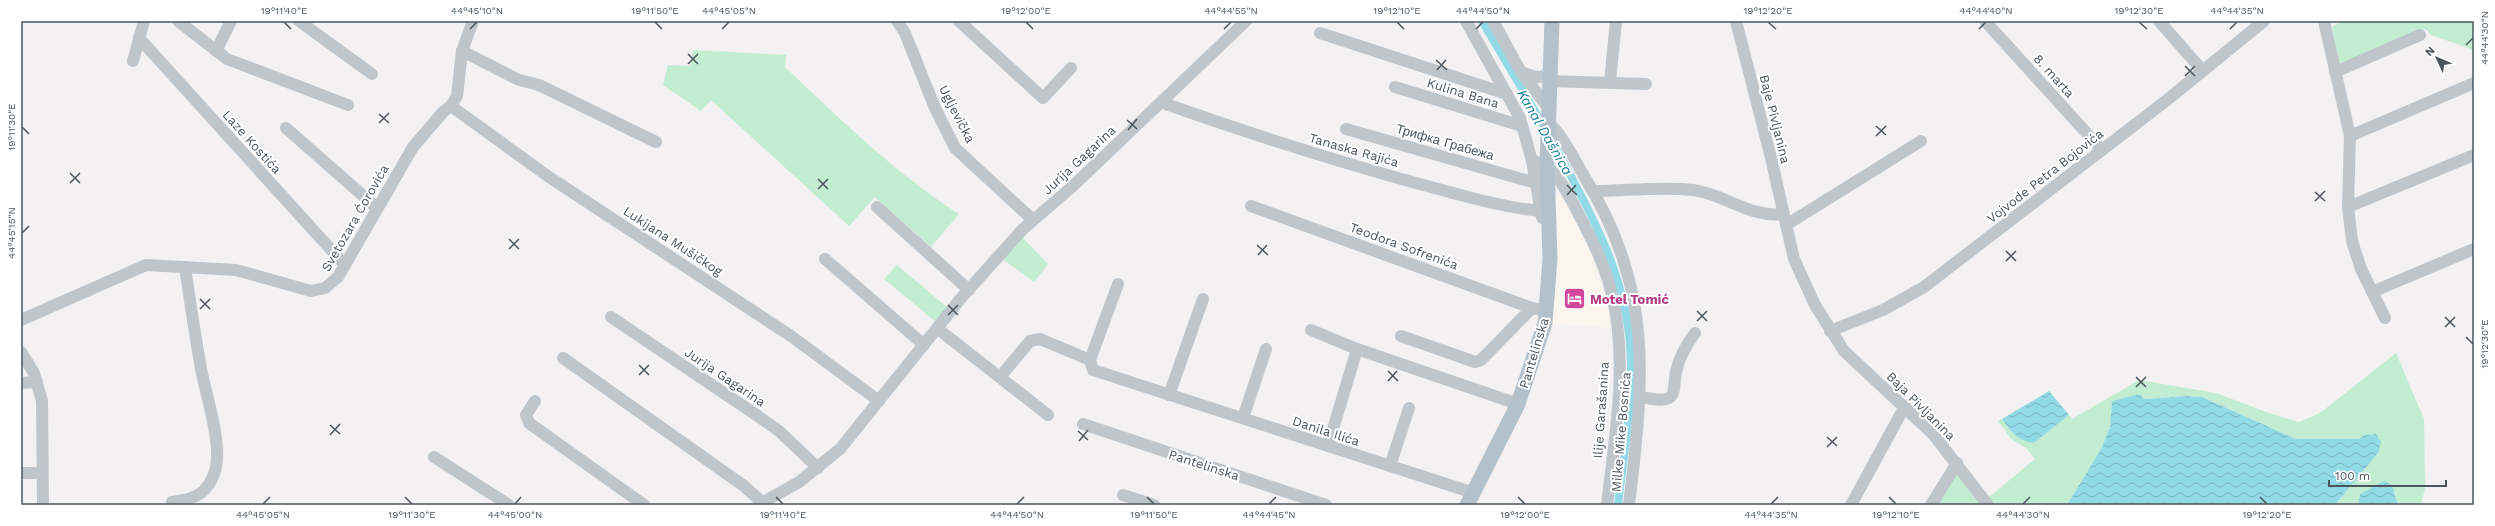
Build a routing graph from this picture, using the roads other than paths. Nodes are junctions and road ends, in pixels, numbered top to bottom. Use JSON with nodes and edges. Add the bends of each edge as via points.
{"nodes":[{"id":1,"x":144,"y":21,"type":"edge"},
{"id":2,"x":178,"y":21,"type":"edge"},
{"id":3,"x":231,"y":21,"type":"edge"},
{"id":4,"x":299,"y":21,"type":"edge"},
{"id":5,"x":473,"y":21,"type":"edge"},
{"id":6,"x":897,"y":21,"type":"edge"},
{"id":7,"x":959,"y":21,"type":"edge"},
{"id":8,"x":1246,"y":21,"type":"edge"},
{"id":9,"x":1466,"y":21,"type":"edge"},
{"id":10,"x":1492,"y":21,"type":"edge"},
{"id":11,"x":1552,"y":21,"type":"edge"},
{"id":12,"x":1616,"y":21,"type":"edge"},
{"id":13,"x":1736,"y":21,"type":"edge"},
{"id":14,"x":1985,"y":21,"type":"edge"},
{"id":15,"x":2159,"y":21,"type":"edge"},
{"id":16,"x":2264,"y":21,"type":"edge"},
{"id":17,"x":2324,"y":21,"type":"edge"},
{"id":18,"x":1320,"y":33,"type":"dead end"},
{"id":19,"x":2420,"y":35,"type":"dead end"},
{"id":20,"x":139,"y":38,"type":"junction"},
{"id":21,"x":216,"y":51,"type":"junction"},
{"id":22,"x":462,"y":51,"type":"junction"},
{"id":23,"x":133,"y":61,"type":"dead end"},
{"id":24,"x":1071,"y":68,"type":"dead end"},
{"id":25,"x":2202,"y":70,"type":"junction"},
{"id":26,"x":1521,"y":72,"type":"junction"},
{"id":27,"x":2334,"y":72,"type":"junction"},
{"id":28,"x":372,"y":74,"type":"dead end"},
{"id":29,"x":1548,"y":78,"type":"junction"},
{"id":30,"x":1610,"y":82,"type":"junction"},
{"id":31,"x":2474,"y":83,"type":"edge"},
{"id":32,"x":1646,"y":84,"type":"dead end"},
{"id":33,"x":1395,"y":87,"type":"dead end"},
{"id":34,"x":1507,"y":94,"type":"junction"},
{"id":35,"x":1162,"y":102,"type":"junction"},
{"id":36,"x":348,"y":105,"type":"dead end"},
{"id":37,"x":451,"y":106,"type":"junction"},
{"id":38,"x":1547,"y":114,"type":"junction"},
{"id":39,"x":1522,"y":126,"type":"junction"},
{"id":40,"x":286,"y":128,"type":"dead end"},
{"id":41,"x":1346,"y":129,"type":"dead end"},
{"id":42,"x":2350,"y":136,"type":"junction"},
{"id":43,"x":1922,"y":141,"type":"dead end"},
{"id":44,"x":656,"y":142,"type":"dead end"},
{"id":45,"x":2102,"y":150,"type":"junction"},
{"id":46,"x":2474,"y":154,"type":"edge"},
{"id":47,"x":1532,"y":161,"type":"junction"},
{"id":48,"x":1547,"y":165,"type":"junction"},
{"id":49,"x":1536,"y":183,"type":"junction"},
{"id":50,"x":1594,"y":191,"type":"junction"},
{"id":51,"x":1251,"y":206,"type":"dead end"},
{"id":52,"x":877,"y":207,"type":"dead end"},
{"id":53,"x":2348,"y":207,"type":"junction"},
{"id":54,"x":376,"y":208,"type":"junction"},
{"id":55,"x":1540,"y":211,"type":"junction"},
{"id":56,"x":1785,"y":219,"type":"junction"},
{"id":57,"x":1033,"y":220,"type":"junction"},
{"id":58,"x":1550,"y":229,"type":"junction"},
{"id":59,"x":2474,"y":250,"type":"edge"},
{"id":60,"x":825,"y":259,"type":"dead end"},
{"id":61,"x":345,"y":265,"type":"junction"},
{"id":62,"x":185,"y":267,"type":"junction"},
{"id":63,"x":1118,"y":284,"type":"dead end"},
{"id":64,"x":968,"y":290,"type":"junction"},
{"id":65,"x":2372,"y":292,"type":"junction"},
{"id":66,"x":1203,"y":299,"type":"dead end"},
{"id":67,"x":1540,"y":309,"type":"junction"},
{"id":68,"x":611,"y":317,"type":"dead end"},
{"id":69,"x":2385,"y":318,"type":"dead end"},
{"id":70,"x":21,"y":320,"type":"edge"},
{"id":71,"x":938,"y":329,"type":"junction"},
{"id":72,"x":1311,"y":330,"type":"dead end"},
{"id":73,"x":1830,"y":330,"type":"junction"},
{"id":74,"x":1695,"y":333,"type":"dead end"},
{"id":75,"x":1401,"y":336,"type":"dead end"},
{"id":76,"x":924,"y":345,"type":"junction"},
{"id":77,"x":1266,"y":349,"type":"dead end"},
{"id":78,"x":1357,"y":349,"type":"junction"},
{"id":79,"x":21,"y":352,"type":"edge"},
{"id":80,"x":563,"y":358,"type":"dead end"},
{"id":81,"x":1090,"y":360,"type":"junction"},
{"id":82,"x":1000,"y":377,"type":"junction"},
{"id":83,"x":37,"y":382,"type":"junction"},
{"id":84,"x":21,"y":383,"type":"edge"},
{"id":85,"x":1169,"y":395,"type":"junction"},
{"id":86,"x":1641,"y":397,"type":"junction"},
{"id":87,"x":534,"y":401,"type":"dead end"},
{"id":88,"x":879,"y":401,"type":"junction"},
{"id":89,"x":1518,"y":404,"type":"junction"},
{"id":90,"x":1905,"y":406,"type":"junction"},
{"id":91,"x":1409,"y":408,"type":"dead end"},
{"id":92,"x":1048,"y":415,"type":"dead end"},
{"id":93,"x":1243,"y":418,"type":"junction"},
{"id":94,"x":1083,"y":424,"type":"dead end"},
{"id":95,"x":1328,"y":446,"type":"junction"},
{"id":96,"x":434,"y":457,"type":"dead end"},
{"id":97,"x":1957,"y":463,"type":"junction"},
{"id":98,"x":1390,"y":466,"type":"junction"},
{"id":99,"x":818,"y":468,"type":"junction"},
{"id":100,"x":21,"y":473,"type":"edge"},
{"id":101,"x":41,"y":473,"type":"junction"},
{"id":102,"x":1124,"y":495,"type":"dead end"},
{"id":103,"x":1471,"y":499,"type":"edge"},
{"id":104,"x":172,"y":502,"type":"dead end"},
{"id":105,"x":761,"y":504,"type":"edge"},
{"id":106,"x":43,"y":505,"type":"edge"},
{"id":107,"x":508,"y":505,"type":"edge"},
{"id":108,"x":644,"y":505,"type":"edge"},
{"id":109,"x":1154,"y":505,"type":"edge"},
{"id":110,"x":1326,"y":505,"type":"edge"},
{"id":111,"x":1607,"y":505,"type":"edge"},
{"id":112,"x":1629,"y":505,"type":"edge"},
{"id":113,"x":1851,"y":505,"type":"edge"},
{"id":114,"x":1930,"y":505,"type":"edge"},
{"id":115,"x":1988,"y":505,"type":"edge"}],
"edges":[{"from":1,"to":20,"type":"street"},
{"from":2,"to":21,"type":"street"},
{"from":3,"to":21,"type":"street"},
{"from":4,"to":28,"type":"street"},
{"from":5,"to":22,"type":"street","name":"Svetozara Ćorovića"},
{"from":6,"to":57,"type":"street","name":"Ugljevička","via":[[905,33],[935,108],[955,148]]},
{"from":7,"to":24,"type":"street","via":[[1043,98]]},
{"from":8,"to":35,"type":"street","name":"Jurija Gagarina"},
{"from":9,"to":34,"type":"street","name":"Kulina Bana"},
{"from":10,"to":26,"type":"street","name":"Milke Mike Bosnića"},
{"from":11,"to":29,"type":"main road","name":"Pantelinska"},
{"from":12,"to":30,"type":"street"},
{"from":13,"to":56,"type":"street","name":"Baje Pivljanina"},
{"from":14,"to":45,"type":"street","name":"8. marta"},
{"from":15,"to":25,"type":"street"},
{"from":16,"to":25,"type":"street","name":"Vojvode Petra Bojovića"},
{"from":17,"to":27,"type":"street"},
{"from":18,"to":34,"type":"street","name":"Kulina Bana"},
{"from":19,"to":27,"type":"street"},
{"from":20,"to":23,"type":"street"},
{"from":20,"to":61,"type":"street","name":"Laze Kostića"},
{"from":21,"to":36,"type":"street","via":[[227,59]]},
{"from":22,"to":37,"type":"street","name":"Svetozara Ćorovića","via":[[460,83]]},
{"from":22,"to":44,"type":"street","via":[[519,80],[539,85]]},
{"from":25,"to":45,"type":"street","name":"Vojvode Petra Bojovića"},
{"from":26,"to":29,"type":"street"},
{"from":26,"to":38,"type":"street","name":"Milke Mike Bosnića"},
{"from":27,"to":42,"type":"street"},
{"from":29,"to":30,"type":"street"},
{"from":29,"to":38,"type":"main road","name":"Pantelinska"},
{"from":30,"to":32,"type":"street"},
{"from":31,"to":42,"type":"street"},
{"from":33,"to":39,"type":"street","name":"Kulina Bana"},
{"from":34,"to":39,"type":"street","name":"Kulina Bana"},
{"from":35,"to":55,"type":"street","name":"Tanaska Rajića","via":[[1257,136],[1382,174],[1473,199]]},
{"from":35,"to":57,"type":"street","name":"Jurija Gagarina"},
{"from":37,"to":54,"type":"street","name":"Svetozara Ćorovića","via":[[413,147]]},
{"from":37,"to":88,"type":"street","name":"Lukijana Mušičkog","via":[[549,177],[791,336]]},
{"from":38,"to":48,"type":"main road","name":"Pantelinska"},
{"from":38,"to":50,"type":"street","name":"Milke Mike Bosnića"},
{"from":39,"to":47,"type":"street","name":"Kulina Bana"},
{"from":40,"to":54,"type":"street"},
{"from":41,"to":49,"type":"street","name":"Трифка Грабежа"},
{"from":42,"to":53,"type":"street"},
{"from":43,"to":56,"type":"street"},
{"from":45,"to":73,"type":"street","name":"Vojvode Petra Bojovića","via":[[1924,287],[1883,310]]},
{"from":46,"to":53,"type":"street"},
{"from":47,"to":48,"type":"street"},
{"from":47,"to":49,"type":"street","name":"Kulina Bana"},
{"from":48,"to":58,"type":"main road","name":"Pantelinska"},
{"from":48,"to":111,"type":"street","name":"Ilije Garašanina","via":[[1563,186],[1580,216],[1599,256],[1614,305],[1620,375]]},
{"from":49,"to":55,"type":"street","name":"Kulina Bana"},
{"from":50,"to":56,"type":"street","via":[[1691,190],[1715,194],[1757,214]]},
{"from":50,"to":86,"type":"street","name":"Milke Mike Bosnića","via":[[1616,238],[1636,302],[1641,340]]},
{"from":51,"to":67,"type":"street","name":"Teodora Sofrenića"},
{"from":52,"to":64,"type":"street"},
{"from":53,"to":65,"type":"street","via":[[2356,256]]},
{"from":54,"to":61,"type":"street","name":"Svetozara Ćorovića"},
{"from":55,"to":58,"type":"street","name":"Kulina Bana","via":[[1542,219]]},
{"from":56,"to":73,"type":"street","name":"Baje Pivljanina","via":[[1802,278]]},
{"from":57,"to":64,"type":"street","name":"Jurija Gagarina"},
{"from":58,"to":67,"type":"main road","name":"Pantelinska"},
{"from":59,"to":65,"type":"street"},
{"from":60,"to":76,"type":"street"},
{"from":61,"to":62,"type":"street","name":"Svetozara Ćorovića","via":[[329,286],[311,291],[243,271]]},
{"from":62,"to":70,"type":"street","name":"Svetozara Ćorovića","via":[[154,264],[133,269]]},
{"from":62,"to":104,"type":"street","via":[[201,370],[216,438],[216,464],[212,478],[200,495]]},
{"from":63,"to":81,"type":"street"},
{"from":64,"to":71,"type":"street","name":"Jurija Gagarina"},
{"from":65,"to":69,"type":"street"},
{"from":66,"to":85,"type":"street"},
{"from":67,"to":75,"type":"street","name":"Pantelinska","via":[[1481,360],[1475,362]]},
{"from":67,"to":89,"type":"main road","name":"Pantelinska","via":[[1534,361]]},
{"from":68,"to":99,"type":"street","name":"Jurija Gagarina","via":[[752,412],[779,432]]},
{"from":71,"to":76,"type":"street","name":"Jurija Gagarina"},
{"from":71,"to":82,"type":"street"},
{"from":72,"to":78,"type":"street"},
{"from":73,"to":90,"type":"street","name":"Baja Pivljanina","via":[[1844,351]]},
{"from":74,"to":86,"type":"street","via":[[1685,346],[1676,372],[1672,395],[1659,400]]},
{"from":76,"to":88,"type":"street","name":"Jurija Gagarina"},
{"from":77,"to":93,"type":"street"},
{"from":78,"to":89,"type":"street"},
{"from":78,"to":95,"type":"street"},
{"from":79,"to":83,"type":"street"},
{"from":80,"to":105,"type":"street","name":"Jurija Gagarina","via":[[744,486]]},
{"from":81,"to":82,"type":"street","name":"Danila Ilića","via":[[1040,339],[1030,341]]},
{"from":81,"to":85,"type":"street","name":"Danila Ilića","via":[[1093,370]]},
{"from":82,"to":92,"type":"street"},
{"from":83,"to":84,"type":"street"},
{"from":83,"to":101,"type":"street","via":[[42,401]]},
{"from":85,"to":93,"type":"street","name":"Danila Ilića"},
{"from":86,"to":112,"type":"street","name":"Milke Mike Bosnića"},
{"from":87,"to":108,"type":"street","via":[[526,415],[529,423]]},
{"from":88,"to":99,"type":"street","name":"Jurija Gagarina","via":[[840,449]]},
{"from":89,"to":103,"type":"main road","name":"Pantelinska"},
{"from":90,"to":97,"type":"street","name":"Baja Pivljanina"},
{"from":90,"to":113,"type":"street"},
{"from":91,"to":98,"type":"street"},
{"from":93,"to":95,"type":"street","name":"Danila Ilića"},
{"from":94,"to":110,"type":"street","name":"Pantelinska"},
{"from":95,"to":98,"type":"street","name":"Danila Ilića"},
{"from":96,"to":107,"type":"street"},
{"from":97,"to":114,"type":"street"},
{"from":97,"to":115,"type":"street","name":"Baja Pivljanina"},
{"from":98,"to":103,"type":"street","name":"Danila Ilića"},
{"from":99,"to":105,"type":"street","name":"Jurija Gagarina"},
{"from":100,"to":101,"type":"street"},
{"from":101,"to":106,"type":"street"},
{"from":102,"to":109,"type":"street"}]}
